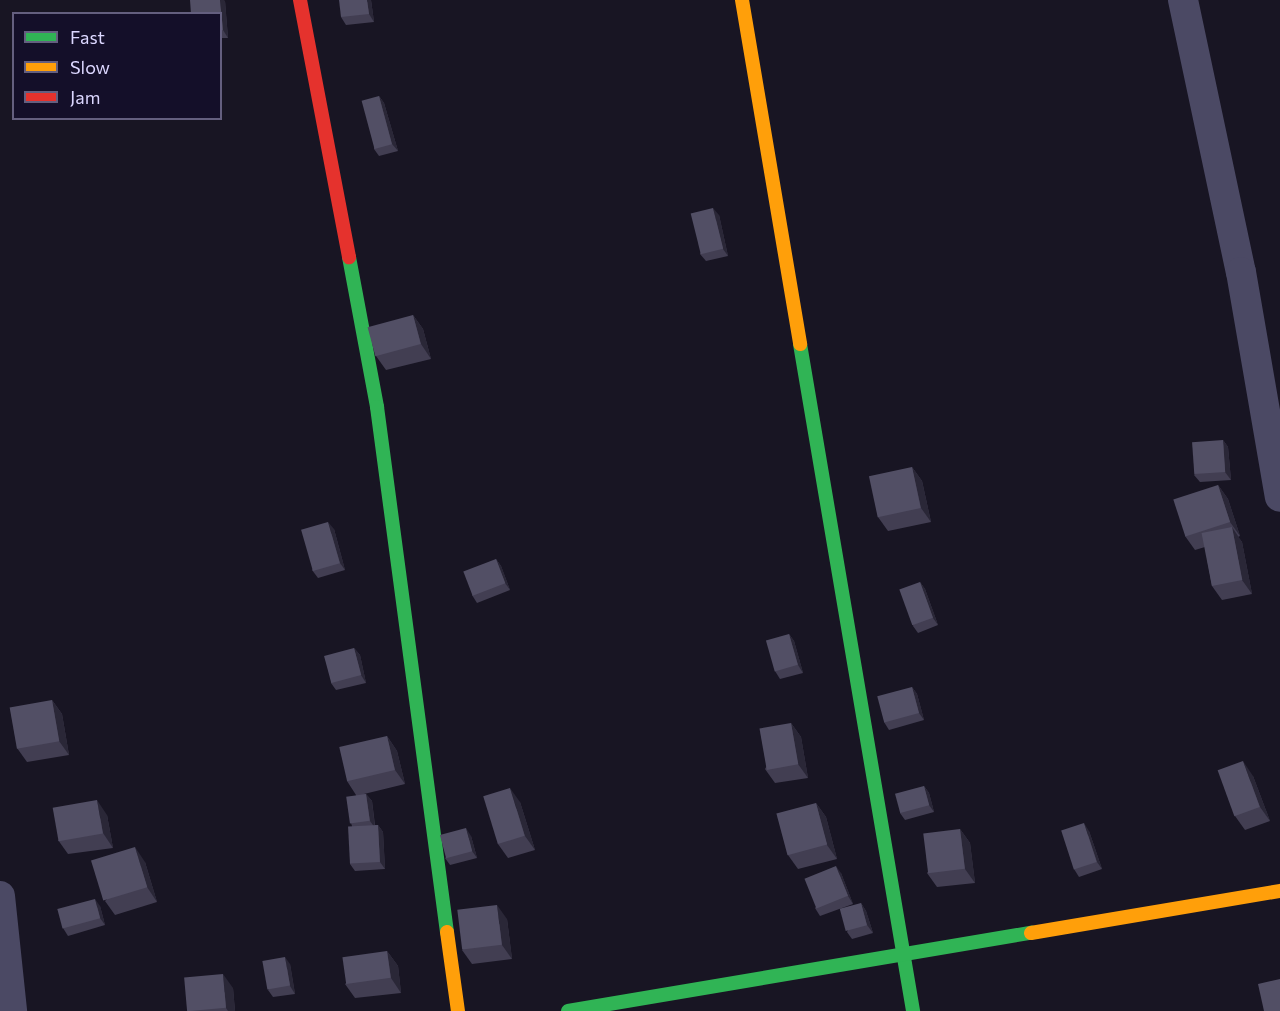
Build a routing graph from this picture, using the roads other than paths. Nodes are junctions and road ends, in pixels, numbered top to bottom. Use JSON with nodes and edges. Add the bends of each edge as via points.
{"nodes":[{"id":1,"x":300,"y":0,"type":"edge"},
{"id":2,"x":742,"y":0,"type":"edge"},
{"id":3,"x":1183,"y":0,"type":"edge"},
{"id":4,"x":1280,"y":497,"type":"edge"},
{"id":5,"x":1280,"y":891,"type":"edge"},
{"id":6,"x":0,"y":896,"type":"edge"},
{"id":7,"x":904,"y":956,"type":"junction"},
{"id":8,"x":12,"y":1011,"type":"edge"},
{"id":9,"x":458,"y":1011,"type":"edge"},
{"id":10,"x":568,"y":1011,"type":"edge"},
{"id":11,"x":913,"y":1011,"type":"edge"}],
"edges":[{"from":1,"to":9,"type":"street","via":[[377,407]]},
{"from":2,"to":7,"type":"street"},
{"from":3,"to":4,"type":"street","via":[[1241,272]]},
{"from":5,"to":7,"type":"street"},
{"from":6,"to":8,"type":"street"},
{"from":7,"to":10,"type":"street"},
{"from":7,"to":11,"type":"street"}]}
